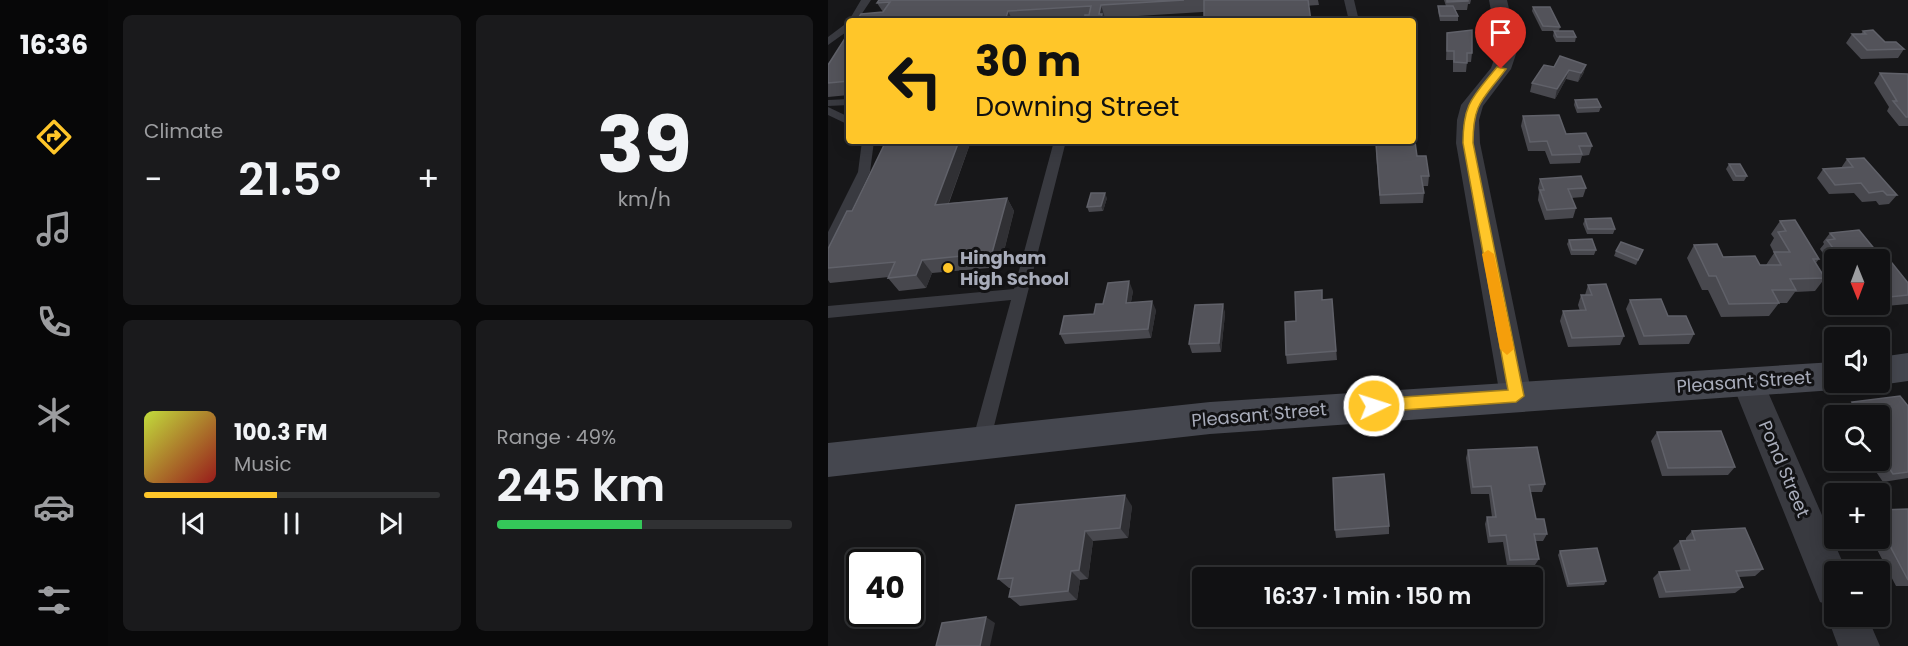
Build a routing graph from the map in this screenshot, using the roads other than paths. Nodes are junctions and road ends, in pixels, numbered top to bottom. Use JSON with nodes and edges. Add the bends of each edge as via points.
{"nodes":[{"id":1,"x":866,"y":0,"type":"edge"},
{"id":2,"x":1349,"y":0,"type":"edge"},
{"id":3,"x":1498,"y":0,"type":"edge"},
{"id":4,"x":854,"y":18,"type":"edge"},
{"id":5,"x":1353,"y":18,"type":"edge"},
{"id":6,"x":846,"y":27,"type":"edge"},
{"id":7,"x":828,"y":42,"type":"edge"},
{"id":8,"x":846,"y":102,"type":"edge"},
{"id":9,"x":828,"y":103,"type":"edge"},
{"id":10,"x":828,"y":110,"type":"edge"},
{"id":11,"x":846,"y":120,"type":"edge"},
{"id":12,"x":868,"y":144,"type":"edge"},
{"id":13,"x":1059,"y":144,"type":"edge"},
{"id":14,"x":828,"y":246,"type":"edge"},
{"id":15,"x":1020,"y":294,"type":"junction"},
{"id":16,"x":828,"y":312,"type":"edge"},
{"id":17,"x":1908,"y":367,"type":"edge"},
{"id":18,"x":1890,"y":370,"type":"edge"},
{"id":19,"x":1824,"y":376,"type":"edge"},
{"id":20,"x":1748,"y":383,"type":"junction"},
{"id":21,"x":1516,"y":396,"type":"junction"},
{"id":22,"x":981,"y":442,"type":"junction"},
{"id":23,"x":828,"y":460,"type":"edge"},
{"id":24,"x":1824,"y":564,"type":"edge"},
{"id":25,"x":1851,"y":627,"type":"edge"},
{"id":26,"x":1859,"y":646,"type":"edge"}],
"edges":[{"from":1,"to":4,"type":"lane"},
{"from":2,"to":5,"type":"lane"},
{"from":3,"to":21,"type":"street","via":[[1508,48],[1501,69],[1472,105],[1468,143]]},
{"from":6,"to":7,"type":"lane"},
{"from":8,"to":9,"type":"lane"},
{"from":10,"to":11,"type":"lane"},
{"from":12,"to":14,"type":"lane","via":[[864,172]]},
{"from":13,"to":15,"type":"lane"},
{"from":15,"to":16,"type":"lane"},
{"from":15,"to":22,"type":"lane"},
{"from":17,"to":18,"type":"street"},
{"from":19,"to":20,"type":"street","name":"Pleasant Street"},
{"from":20,"to":21,"type":"street","name":"Pleasant Street"},
{"from":20,"to":24,"type":"street","name":"Pond Street"},
{"from":21,"to":22,"type":"street","name":"Pleasant Street","via":[[1210,418]]},
{"from":22,"to":23,"type":"street","name":"Pleasant Street"},
{"from":25,"to":26,"type":"street"}]}
